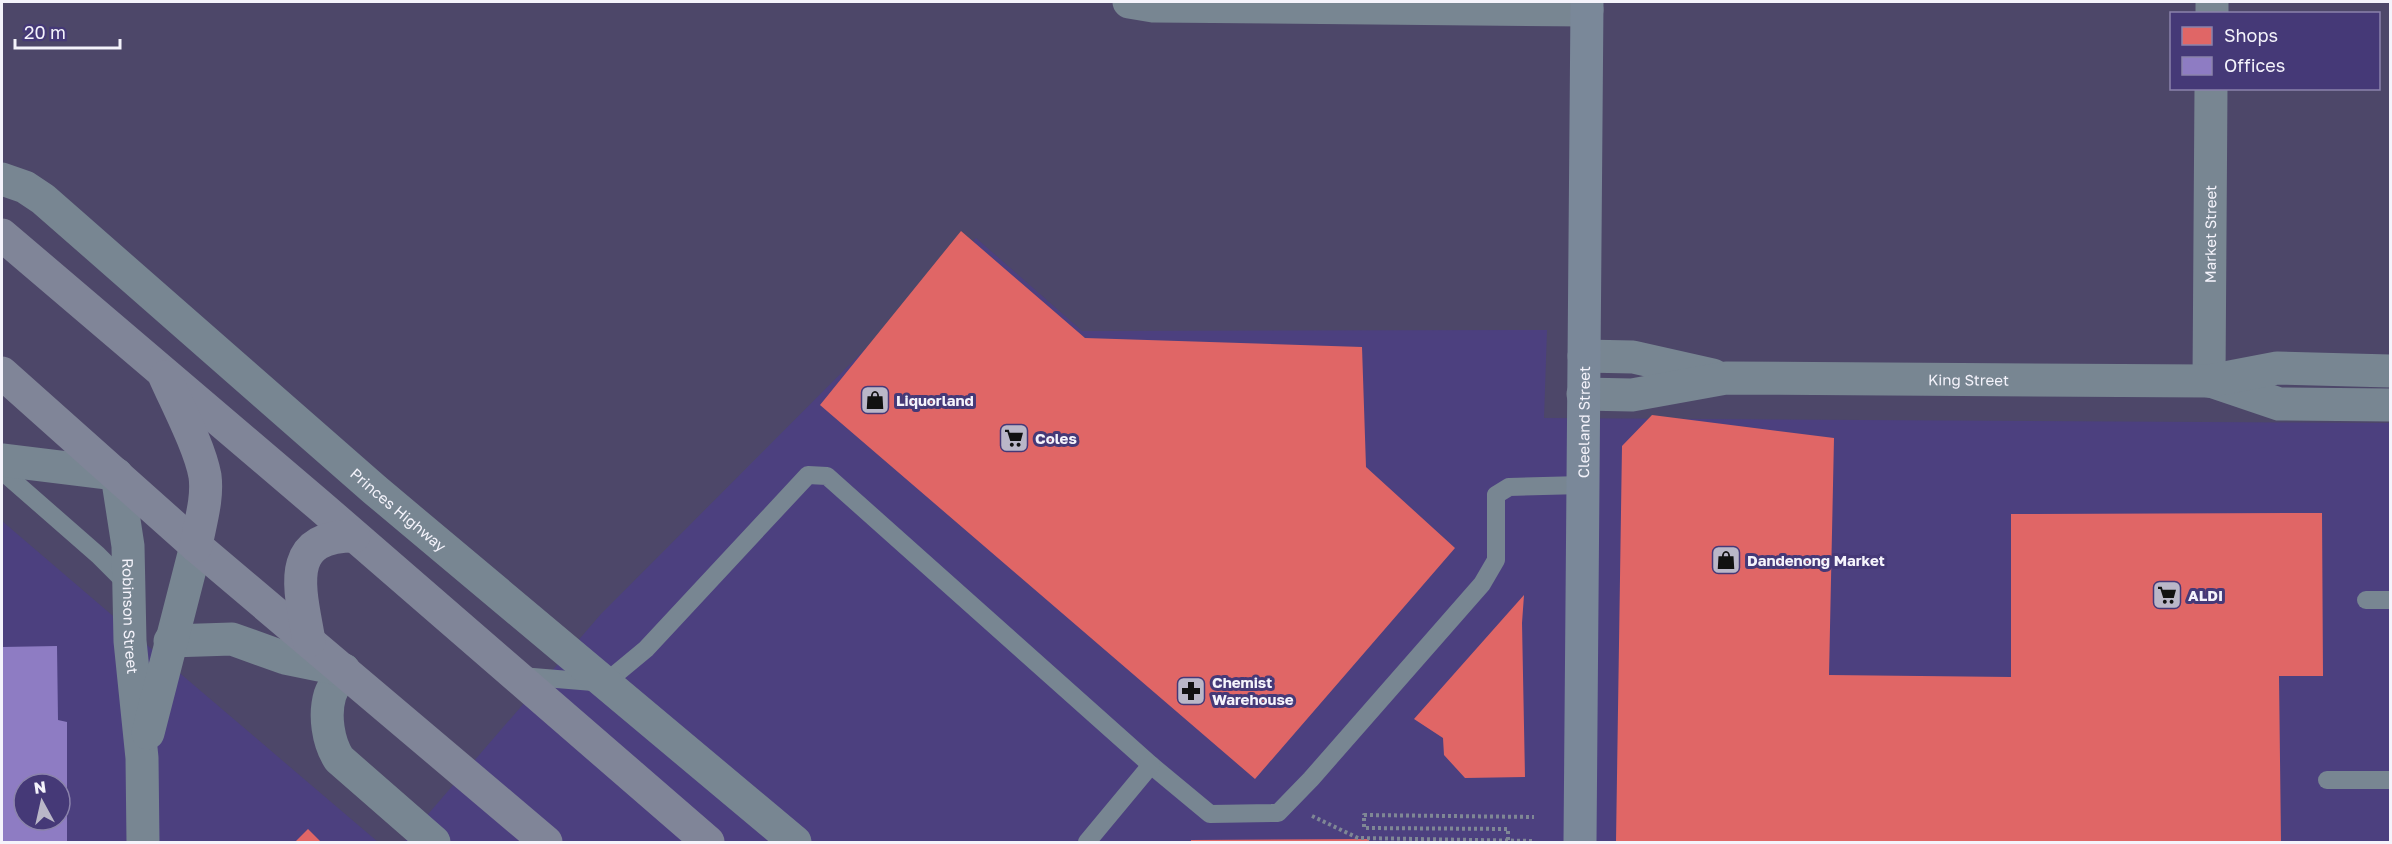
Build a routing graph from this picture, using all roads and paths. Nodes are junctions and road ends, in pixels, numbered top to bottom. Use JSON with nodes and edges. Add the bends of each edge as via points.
{"nodes":[{"id":1,"x":1129,"y":2,"type":"edge"},
{"id":2,"x":1587,"y":6,"type":"edge"},
{"id":3,"x":2211,"y":90,"type":"edge"},
{"id":4,"x":2,"y":179,"type":"edge"},
{"id":5,"x":2,"y":235,"type":"edge"},
{"id":6,"x":1584,"y":356,"type":"junction"},
{"id":7,"x":162,"y":370,"type":"junction"},
{"id":8,"x":2391,"y":371,"type":"edge"},
{"id":9,"x":2,"y":373,"type":"edge"},
{"id":10,"x":1726,"y":378,"type":"junction"},
{"id":11,"x":2210,"y":381,"type":"junction"},
{"id":12,"x":1583,"y":394,"type":"junction"},
{"id":13,"x":2391,"y":405,"type":"edge"},
{"id":14,"x":2,"y":460,"type":"edge"},
{"id":15,"x":2,"y":471,"type":"edge"},
{"id":16,"x":116,"y":474,"type":"junction"},
{"id":17,"x":1582,"y":485,"type":"junction"},
{"id":18,"x":354,"y":536,"type":"junction"},
{"id":19,"x":196,"y":546,"type":"junction"},
{"id":20,"x":128,"y":585,"type":"junction"},
{"id":21,"x":2366,"y":600,"type":"dead end"},
{"id":22,"x":2391,"y":600,"type":"edge"},
{"id":23,"x":170,"y":641,"type":"junction"},
{"id":24,"x":309,"y":641,"type":"junction"},
{"id":25,"x":344,"y":670,"type":"junction"},
{"id":26,"x":516,"y":675,"type":"junction"},
{"id":27,"x":605,"y":683,"type":"junction"},
{"id":28,"x":142,"y":758,"type":"junction"},
{"id":29,"x":1151,"y":765,"type":"junction"},
{"id":30,"x":2327,"y":780,"type":"dead end"},
{"id":31,"x":2391,"y":780,"type":"edge"},
{"id":32,"x":1287,"y":804,"type":"junction"},
{"id":33,"x":1534,"y":817,"type":"dead end"},
{"id":34,"x":1508,"y":840,"type":"junction"},
{"id":35,"x":1534,"y":841,"type":"dead end"},
{"id":36,"x":143,"y":843,"type":"edge"},
{"id":37,"x":434,"y":843,"type":"edge"},
{"id":38,"x":546,"y":843,"type":"edge"},
{"id":39,"x":708,"y":843,"type":"edge"},
{"id":40,"x":795,"y":843,"type":"edge"},
{"id":41,"x":1087,"y":843,"type":"edge"},
{"id":42,"x":1580,"y":843,"type":"edge"}],
"edges":[{"from":1,"to":2,"type":"street","via":[[1153,6]]},
{"from":2,"to":6,"type":"main road","name":"Cleeland Street"},
{"from":3,"to":11,"type":"street","name":"Market Street"},
{"from":4,"to":27,"type":"street","name":"Princes Highway","via":[[38,195],[375,490]]},
{"from":5,"to":7,"type":"highway"},
{"from":6,"to":10,"type":"street","name":"King Street","via":[[1633,357]]},
{"from":6,"to":12,"type":"main road","name":"Cleeland Street"},
{"from":7,"to":18,"type":"highway"},
{"from":7,"to":19,"type":"highway","via":[[205,475],[205,500]]},
{"from":8,"to":11,"type":"street","name":"King Street","via":[[2277,368]]},
{"from":9,"to":16,"type":"highway"},
{"from":10,"to":11,"type":"street","name":"King Street"},
{"from":10,"to":12,"type":"street","name":"King Street","via":[[1632,395]]},
{"from":11,"to":13,"type":"street","name":"King Street","via":[[2279,404]]},
{"from":12,"to":17,"type":"main road","name":"Cleeland Street"},
{"from":14,"to":16,"type":"street"},
{"from":15,"to":20,"type":"lane"},
{"from":16,"to":19,"type":"highway"},
{"from":16,"to":20,"type":"street","name":"Robinson Street","via":[[128,546]]},
{"from":17,"to":32,"type":"lane","via":[[1509,487],[1496,495],[1496,560],[1482,584]]},
{"from":17,"to":42,"type":"main road","name":"Cleeland Street"},
{"from":18,"to":24,"type":"highway","via":[[318,543],[302,565],[300,588]]},
{"from":18,"to":26,"type":"highway"},
{"from":19,"to":23,"type":"street","name":"Robinson Street"},
{"from":19,"to":24,"type":"highway"},
{"from":20,"to":28,"type":"street","name":"Robinson Street"},
{"from":21,"to":22,"type":"lane"},
{"from":23,"to":25,"type":"street","via":[[232,639],[285,658]]},
{"from":23,"to":28,"type":"street","name":"Robinson Street"},
{"from":24,"to":25,"type":"highway"},
{"from":25,"to":37,"type":"street","via":[[329,698],[333,748],[339,759]]},
{"from":25,"to":38,"type":"highway"},
{"from":26,"to":27,"type":"lane"},
{"from":26,"to":39,"type":"highway"},
{"from":27,"to":29,"type":"lane","via":[[646,649],[808,475],[827,476]]},
{"from":27,"to":40,"type":"street","name":"Princes Highway"},
{"from":28,"to":36,"type":"street","name":"Robinson Street"},
{"from":29,"to":32,"type":"lane","via":[[1210,814],[1278,813]]},
{"from":29,"to":41,"type":"lane"},
{"from":30,"to":31,"type":"lane"},
{"from":32,"to":34,"type":"path","via":[[1358,838]]},
{"from":33,"to":34,"type":"path","via":[[1364,815],[1364,828],[1508,829]]},
{"from":34,"to":35,"type":"path"}]}
